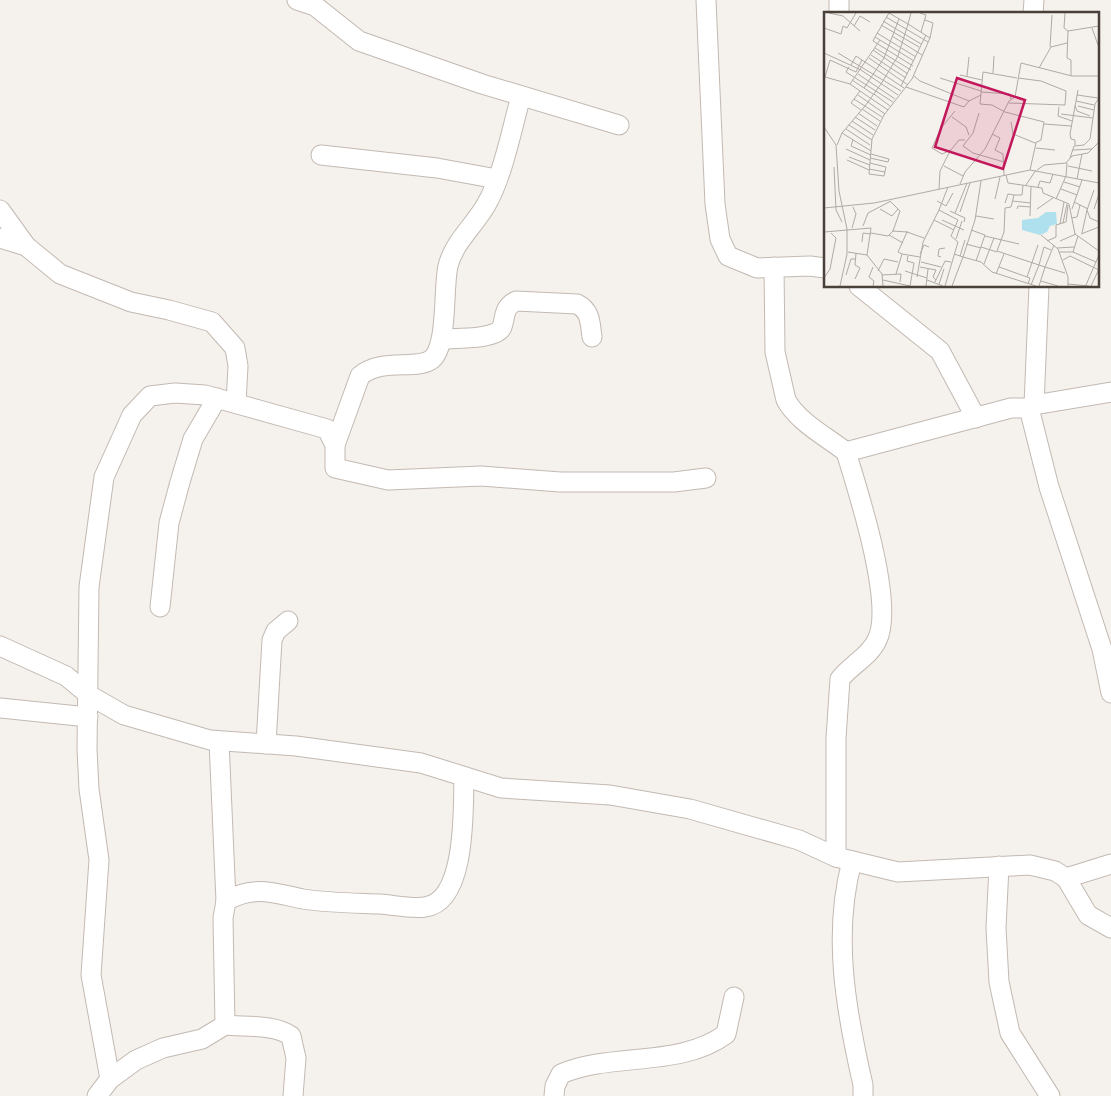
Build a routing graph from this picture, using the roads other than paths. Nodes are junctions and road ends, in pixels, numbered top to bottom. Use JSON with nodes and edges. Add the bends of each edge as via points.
{"nodes":[{"id":1,"x":297,"y":0,"type":"edge"},
{"id":2,"x":706,"y":0,"type":"edge"},
{"id":3,"x":521,"y":96,"type":"junction"},
{"id":4,"x":619,"y":125,"type":"dead end"},
{"id":5,"x":321,"y":155,"type":"dead end"},
{"id":6,"x":497,"y":179,"type":"junction"},
{"id":7,"x":0,"y":210,"type":"edge"},
{"id":8,"x":0,"y":238,"type":"edge"},
{"id":9,"x":26,"y":246,"type":"junction"},
{"id":10,"x":774,"y":268,"type":"junction"},
{"id":11,"x":824,"y":268,"type":"edge"},
{"id":12,"x":861,"y":288,"type":"edge"},
{"id":13,"x":1039,"y":288,"type":"edge"},
{"id":14,"x":592,"y":337,"type":"dead end"},
{"id":15,"x":442,"y":338,"type":"junction"},
{"id":16,"x":1111,"y":392,"type":"edge"},
{"id":17,"x":217,"y":398,"type":"junction"},
{"id":18,"x":236,"y":403,"type":"junction"},
{"id":19,"x":1031,"y":406,"type":"junction"},
{"id":20,"x":976,"y":418,"type":"junction"},
{"id":21,"x":335,"y":445,"type":"junction"},
{"id":22,"x":846,"y":452,"type":"junction"},
{"id":23,"x":706,"y":478,"type":"dead end"},
{"id":24,"x":160,"y":607,"type":"dead end"},
{"id":25,"x":288,"y":621,"type":"dead end"},
{"id":26,"x":0,"y":646,"type":"edge"},
{"id":27,"x":1111,"y":693,"type":"edge"},
{"id":28,"x":89,"y":694,"type":"junction"},
{"id":29,"x":0,"y":708,"type":"edge"},
{"id":30,"x":88,"y":717,"type":"junction"},
{"id":31,"x":219,"y":741,"type":"junction"},
{"id":32,"x":266,"y":744,"type":"junction"},
{"id":33,"x":464,"y":777,"type":"junction"},
{"id":34,"x":844,"y":859,"type":"junction"},
{"id":35,"x":1111,"y":864,"type":"edge"},
{"id":36,"x":999,"y":866,"type":"junction"},
{"id":37,"x":1066,"y":878,"type":"junction"},
{"id":38,"x":226,"y":901,"type":"junction"},
{"id":39,"x":1111,"y":928,"type":"edge"},
{"id":40,"x":734,"y":997,"type":"dead end"},
{"id":41,"x":226,"y":1026,"type":"junction"},
{"id":42,"x":110,"y":1079,"type":"junction"},
{"id":43,"x":97,"y":1096,"type":"edge"},
{"id":44,"x":293,"y":1096,"type":"edge"},
{"id":45,"x":554,"y":1096,"type":"edge"},
{"id":46,"x":863,"y":1096,"type":"edge"},
{"id":47,"x":1050,"y":1096,"type":"edge"}],
"edges":[{"from":1,"to":3,"type":"street","via":[[315,6],[359,40]]},
{"from":2,"to":10,"type":"street","via":[[715,204],[720,239],[728,256],[757,268]]},
{"from":3,"to":4,"type":"street"},
{"from":3,"to":6,"type":"street"},
{"from":5,"to":6,"type":"street","via":[[437,168]]},
{"from":6,"to":15,"type":"street","via":[[487,205],[455,248],[448,266]]},
{"from":7,"to":9,"type":"street"},
{"from":8,"to":9,"type":"street"},
{"from":9,"to":18,"type":"street","via":[[60,274],[131,302],[212,322],[235,348],[238,366]]},
{"from":10,"to":11,"type":"street"},
{"from":10,"to":22,"type":"street","via":[[775,352],[782,392],[789,407]]},
{"from":12,"to":20,"type":"street","via":[[940,351]]},
{"from":13,"to":19,"type":"street"},
{"from":14,"to":15,"type":"street","via":[[589,315],[577,304],[516,301],[509,305],[501,329],[494,335]]},
{"from":15,"to":21,"type":"street","via":[[431,360],[385,365],[368,369],[360,376]]},
{"from":16,"to":19,"type":"street"},
{"from":17,"to":18,"type":"street"},
{"from":17,"to":24,"type":"street","via":[[193,439],[180,482],[169,523]]},
{"from":17,"to":28,"type":"street","via":[[175,393],[150,396],[132,415],[104,477],[89,587]]},
{"from":18,"to":21,"type":"street","via":[[327,429]]},
{"from":19,"to":20,"type":"street"},
{"from":19,"to":27,"type":"street","via":[[1049,487],[1102,649]]},
{"from":20,"to":22,"type":"street"},
{"from":21,"to":23,"type":"street","via":[[335,468],[388,480],[481,476],[560,482],[674,482]]},
{"from":22,"to":34,"type":"street","via":[[873,543],[881,627],[874,646],[840,679],[836,738]]},
{"from":25,"to":32,"type":"street","via":[[276,631],[272,640]]},
{"from":26,"to":28,"type":"street","via":[[66,676]]},
{"from":28,"to":30,"type":"street"},
{"from":28,"to":31,"type":"street","via":[[124,716]]},
{"from":29,"to":30,"type":"street"},
{"from":30,"to":42,"type":"street","via":[[89,789],[99,860],[91,975]]},
{"from":31,"to":32,"type":"street"},
{"from":31,"to":38,"type":"street"},
{"from":32,"to":33,"type":"street","via":[[422,763]]},
{"from":33,"to":34,"type":"street","via":[[500,788],[610,795],[690,809],[799,840]]},
{"from":33,"to":38,"type":"street","via":[[461,842],[456,867],[452,883],[437,902],[426,907],[309,900],[263,891],[241,892]]},
{"from":34,"to":36,"type":"street","via":[[898,872]]},
{"from":34,"to":46,"type":"street","via":[[846,884],[842,937],[847,1019]]},
{"from":35,"to":37,"type":"street"},
{"from":36,"to":37,"type":"street","via":[[1030,864],[1055,871]]},
{"from":36,"to":47,"type":"street","via":[[996,928],[999,982],[1010,1033]]},
{"from":37,"to":39,"type":"street","via":[[1088,915]]},
{"from":38,"to":41,"type":"street","via":[[223,918]]},
{"from":40,"to":45,"type":"street","via":[[726,1034],[711,1045],[673,1054],[580,1066],[561,1074]]},
{"from":41,"to":42,"type":"street","via":[[202,1039],[163,1048],[136,1060]]},
{"from":41,"to":44,"type":"street","via":[[274,1029],[291,1036],[296,1058]]},
{"from":42,"to":43,"type":"street"}]}
